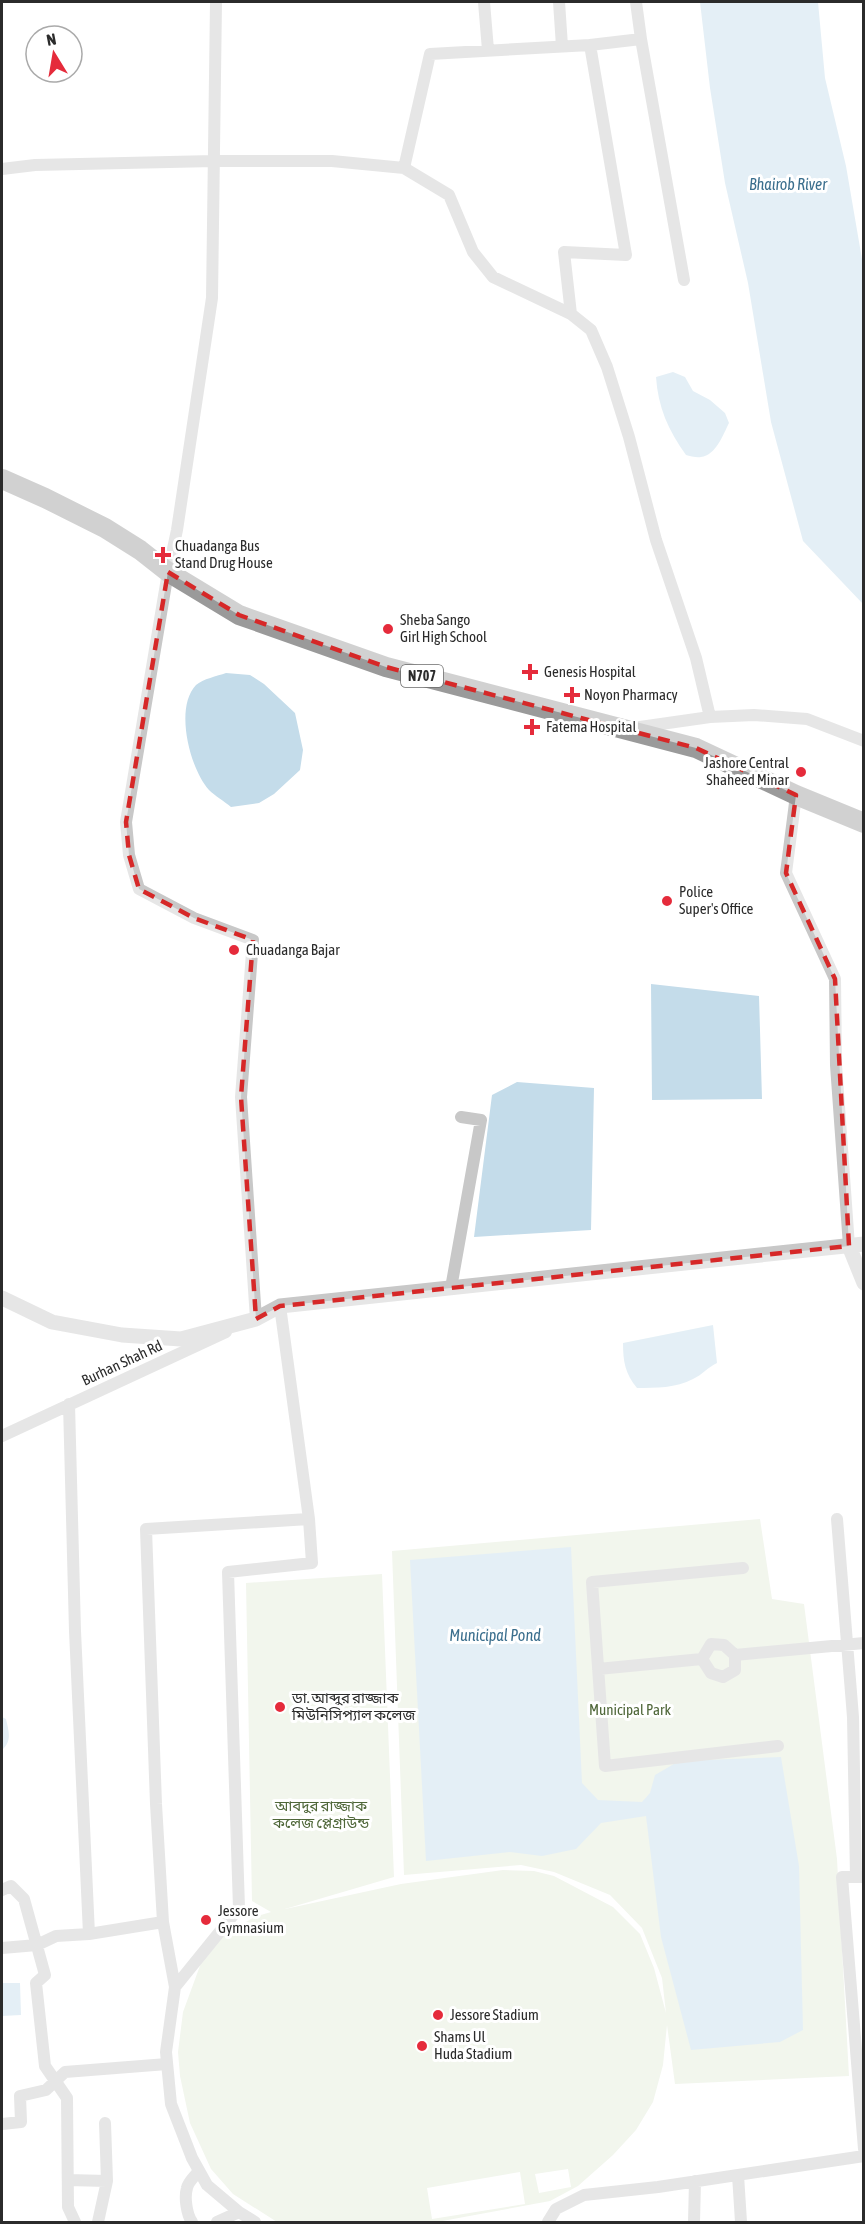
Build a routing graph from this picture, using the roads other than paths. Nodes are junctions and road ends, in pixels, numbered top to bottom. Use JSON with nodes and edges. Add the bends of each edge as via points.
{"nodes":[{"id":1,"x":216,"y":2,"type":"edge"},
{"id":2,"x":484,"y":2,"type":"edge"},
{"id":3,"x":559,"y":2,"type":"edge"},
{"id":4,"x":636,"y":2,"type":"edge"},
{"id":5,"x":641,"y":39,"type":"junction"},
{"id":6,"x":590,"y":45,"type":"junction"},
{"id":7,"x":562,"y":46,"type":"junction"},
{"id":8,"x":488,"y":50,"type":"junction"},
{"id":9,"x":214,"y":161,"type":"junction"},
{"id":10,"x":2,"y":168,"type":"edge"},
{"id":11,"x":404,"y":168,"type":"junction"},
{"id":12,"x":684,"y":280,"type":"dead end"},
{"id":13,"x":571,"y":314,"type":"junction"},
{"id":14,"x":2,"y":480,"type":"edge"},
{"id":15,"x":168,"y":572,"type":"junction"},
{"id":16,"x":710,"y":717,"type":"junction"},
{"id":17,"x":625,"y":729,"type":"junction"},
{"id":18,"x":864,"y":741,"type":"edge"},
{"id":19,"x":796,"y":795,"type":"junction"},
{"id":20,"x":864,"y":822,"type":"edge"},
{"id":21,"x":461,"y":1116,"type":"dead end"},
{"id":22,"x":856,"y":1245,"type":"edge"},
{"id":23,"x":864,"y":1283,"type":"edge"},
{"id":24,"x":451,"y":1288,"type":"junction"},
{"id":25,"x":2,"y":1298,"type":"edge"},
{"id":26,"x":280,"y":1306,"type":"junction"},
{"id":27,"x":256,"y":1319,"type":"junction"},
{"id":28,"x":69,"y":1404,"type":"junction"},
{"id":29,"x":2,"y":1436,"type":"edge"},
{"id":30,"x":309,"y":1519,"type":"junction"},
{"id":31,"x":837,"y":1519,"type":"dead end"},
{"id":32,"x":743,"y":1568,"type":"dead end"},
{"id":33,"x":864,"y":1642,"type":"edge"},
{"id":34,"x":847,"y":1644,"type":"junction"},
{"id":35,"x":735,"y":1655,"type":"junction"},
{"id":36,"x":702,"y":1659,"type":"junction"},
{"id":37,"x":598,"y":1669,"type":"junction"},
{"id":38,"x":778,"y":1746,"type":"dead end"},
{"id":39,"x":860,"y":1877,"type":"edge"},
{"id":40,"x":2,"y":1890,"type":"edge"},
{"id":41,"x":163,"y":1922,"type":"junction"},
{"id":42,"x":89,"y":1934,"type":"junction"},
{"id":43,"x":37,"y":1946,"type":"junction"},
{"id":44,"x":2,"y":1948,"type":"edge"},
{"id":45,"x":175,"y":1987,"type":"junction"},
{"id":46,"x":167,"y":2064,"type":"junction"},
{"id":47,"x":56,"y":2082,"type":"junction"},
{"id":48,"x":105,"y":2123,"type":"dead end"},
{"id":49,"x":2,"y":2124,"type":"edge"},
{"id":50,"x":864,"y":2150,"type":"edge"},
{"id":51,"x":864,"y":2156,"type":"edge"},
{"id":52,"x":199,"y":2171,"type":"junction"},
{"id":53,"x":738,"y":2175,"type":"junction"},
{"id":54,"x":68,"y":2180,"type":"junction"},
{"id":55,"x":107,"y":2181,"type":"junction"},
{"id":56,"x":695,"y":2181,"type":"junction"},
{"id":57,"x":556,"y":2209,"type":"junction"},
{"id":58,"x":239,"y":2212,"type":"junction"},
{"id":59,"x":75,"y":2223,"type":"edge"},
{"id":60,"x":98,"y":2223,"type":"edge"},
{"id":61,"x":192,"y":2223,"type":"edge"},
{"id":62,"x":217,"y":2223,"type":"edge"},
{"id":63,"x":255,"y":2223,"type":"edge"},
{"id":64,"x":548,"y":2223,"type":"edge"},
{"id":65,"x":557,"y":2223,"type":"edge"},
{"id":66,"x":694,"y":2223,"type":"edge"},
{"id":67,"x":741,"y":2223,"type":"edge"}],
"edges":[{"from":1,"to":9,"type":"street"},
{"from":2,"to":8,"type":"street"},
{"from":3,"to":7,"type":"street"},
{"from":4,"to":5,"type":"street"},
{"from":5,"to":6,"type":"street"},
{"from":5,"to":12,"type":"street"},
{"from":6,"to":7,"type":"street"},
{"from":6,"to":13,"type":"street","via":[[626,255],[564,252]]},
{"from":7,"to":8,"type":"street"},
{"from":8,"to":11,"type":"street","via":[[430,54]]},
{"from":9,"to":10,"type":"street"},
{"from":9,"to":11,"type":"street","via":[[332,161]]},
{"from":9,"to":15,"type":"street","via":[[212,298]]},
{"from":11,"to":13,"type":"street","via":[[449,195],[473,252],[493,277]]},
{"from":13,"to":16,"type":"street","via":[[591,330],[607,367],[656,540],[696,658]]},
{"from":14,"to":15,"type":"highway","number":"N707","via":[[105,528]]},
{"from":15,"to":17,"type":"highway","number":"N707","via":[[239,615],[386,667]]},
{"from":15,"to":27,"type":"street","via":[[126,822],[129,855],[139,889],[194,918],[253,940],[242,1097]]},
{"from":16,"to":17,"type":"street"},
{"from":16,"to":18,"type":"street","via":[[754,715],[807,720]]},
{"from":17,"to":19,"type":"highway","number":"N707","via":[[696,748]]},
{"from":19,"to":20,"type":"highway","number":"N707"},
{"from":19,"to":22,"type":"street","via":[[786,873],[835,979],[837,1076]]},
{"from":21,"to":24,"type":"street","via":[[481,1120]]},
{"from":22,"to":23,"type":"street"},
{"from":22,"to":24,"type":"street"},
{"from":24,"to":26,"type":"street"},
{"from":25,"to":27,"type":"street","via":[[52,1322],[122,1335],[181,1339]]},
{"from":26,"to":27,"type":"street"},
{"from":26,"to":30,"type":"street"},
{"from":27,"to":28,"type":"street","name":"Burhan Shah Rd"},
{"from":28,"to":29,"type":"street","name":"Burhan Shah Rd"},
{"from":28,"to":42,"type":"street"},
{"from":30,"to":41,"type":"street","via":[[146,1529]]},
{"from":30,"to":45,"type":"street","via":[[312,1563],[228,1572],[239,1908]]},
{"from":31,"to":34,"type":"street"},
{"from":32,"to":37,"type":"street","via":[[592,1582]]},
{"from":33,"to":34,"type":"street"},
{"from":34,"to":35,"type":"street"},
{"from":34,"to":39,"type":"street"},
{"from":35,"to":36,"type":"street","via":[[724,1645],[711,1644]]},
{"from":35,"to":36,"type":"street","via":[[735,1670],[723,1677],[711,1672]]},
{"from":36,"to":37,"type":"street"},
{"from":37,"to":38,"type":"street","via":[[605,1766]]},
{"from":39,"to":50,"type":"street","via":[[842,1878]]},
{"from":40,"to":43,"type":"street","via":[[11,1886],[24,1899]]},
{"from":41,"to":42,"type":"street"},
{"from":41,"to":45,"type":"street"},
{"from":42,"to":43,"type":"street","via":[[56,1936]]},
{"from":43,"to":44,"type":"street"},
{"from":43,"to":47,"type":"street","via":[[45,1975],[36,1983],[45,2066]]},
{"from":45,"to":46,"type":"street"},
{"from":46,"to":47,"type":"street","via":[[65,2072]]},
{"from":46,"to":52,"type":"street","via":[[171,2104]]},
{"from":47,"to":49,"type":"street","via":[[46,2090],[20,2096],[21,2122]]},
{"from":47,"to":54,"type":"street","via":[[67,2098]]},
{"from":48,"to":55,"type":"street"},
{"from":51,"to":53,"type":"street"},
{"from":52,"to":58,"type":"street","via":[[207,2185]]},
{"from":52,"to":61,"type":"street","via":[[187,2186]]},
{"from":53,"to":56,"type":"street"},
{"from":53,"to":67,"type":"street"},
{"from":54,"to":55,"type":"street"},
{"from":54,"to":59,"type":"street","via":[[68,2206]]},
{"from":55,"to":60,"type":"street"},
{"from":56,"to":57,"type":"street","via":[[584,2195]]},
{"from":56,"to":66,"type":"street"},
{"from":57,"to":64,"type":"street"},
{"from":57,"to":65,"type":"street"},
{"from":58,"to":62,"type":"street"},
{"from":58,"to":63,"type":"street"}]}
